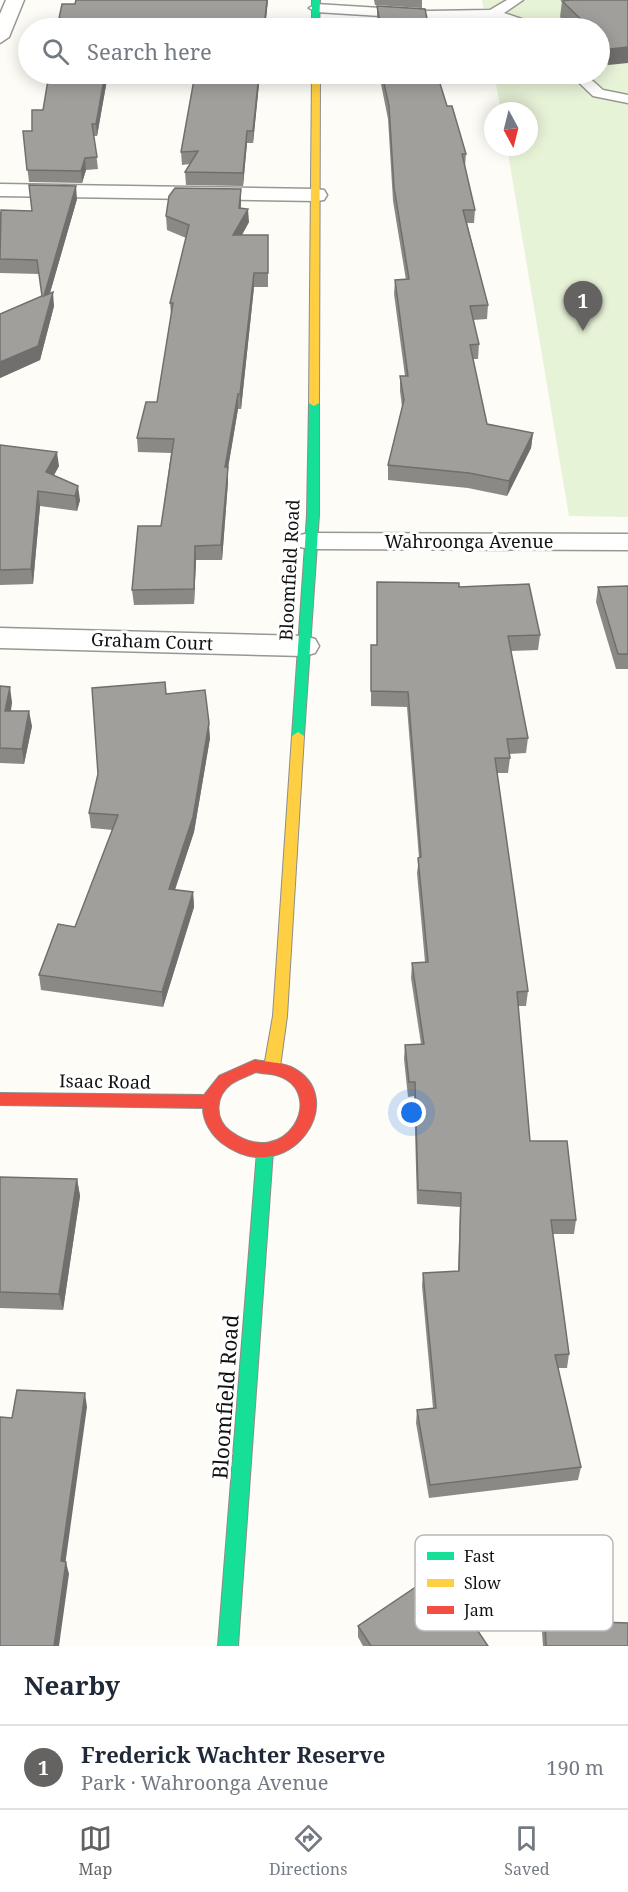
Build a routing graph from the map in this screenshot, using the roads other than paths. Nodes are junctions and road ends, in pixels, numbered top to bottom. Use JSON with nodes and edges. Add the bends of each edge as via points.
{"nodes":[{"id":1,"x":15,"y":0,"type":"edge"},
{"id":2,"x":516,"y":0,"type":"edge"},
{"id":3,"x":316,"y":4,"type":"edge"},
{"id":4,"x":493,"y":14,"type":"junction"},
{"id":5,"x":505,"y":18,"type":"edge"},
{"id":6,"x":0,"y":37,"type":"edge"},
{"id":7,"x":316,"y":84,"type":"edge"},
{"id":8,"x":588,"y":84,"type":"edge"},
{"id":9,"x":628,"y":99,"type":"edge"},
{"id":10,"x":0,"y":190,"type":"edge"},
{"id":11,"x":316,"y":195,"type":"junction"},
{"id":12,"x":310,"y":541,"type":"junction"},
{"id":13,"x":628,"y":543,"type":"edge"},
{"id":14,"x":0,"y":638,"type":"edge"},
{"id":15,"x":304,"y":646,"type":"junction"},
{"id":16,"x":272,"y":1067,"type":"junction"},
{"id":17,"x":0,"y":1099,"type":"edge"},
{"id":18,"x":210,"y":1102,"type":"junction"},
{"id":19,"x":265,"y":1151,"type":"junction"},
{"id":20,"x":228,"y":1646,"type":"edge"}],
"edges":[{"from":1,"to":6,"type":"street"},
{"from":2,"to":4,"type":"lane"},
{"from":3,"to":4,"type":"lane","via":[[429,15]]},
{"from":4,"to":5,"type":"lane"},
{"from":7,"to":11,"type":"street","name":"Bloomfield Road"},
{"from":8,"to":9,"type":"lane","via":[[598,93]]},
{"from":10,"to":11,"type":"street"},
{"from":11,"to":12,"type":"street","name":"Bloomfield Road"},
{"from":12,"to":13,"type":"street","name":"Wahroonga Avenue"},
{"from":12,"to":15,"type":"street","name":"Bloomfield Road"},
{"from":14,"to":15,"type":"street","name":"Graham Court"},
{"from":15,"to":16,"type":"street","name":"Bloomfield Road","via":[[280,1016]]},
{"from":16,"to":18,"type":"street","via":[[240,1070],[215,1089]]},
{"from":16,"to":19,"type":"street","via":[[303,1084],[309,1093],[310,1115],[307,1125],[290,1143]]},
{"from":17,"to":18,"type":"street","name":"Isaac Road"},
{"from":18,"to":19,"type":"street","via":[[214,1127],[222,1138],[235,1146]]},
{"from":19,"to":20,"type":"street","name":"Bloomfield Road"}]}
